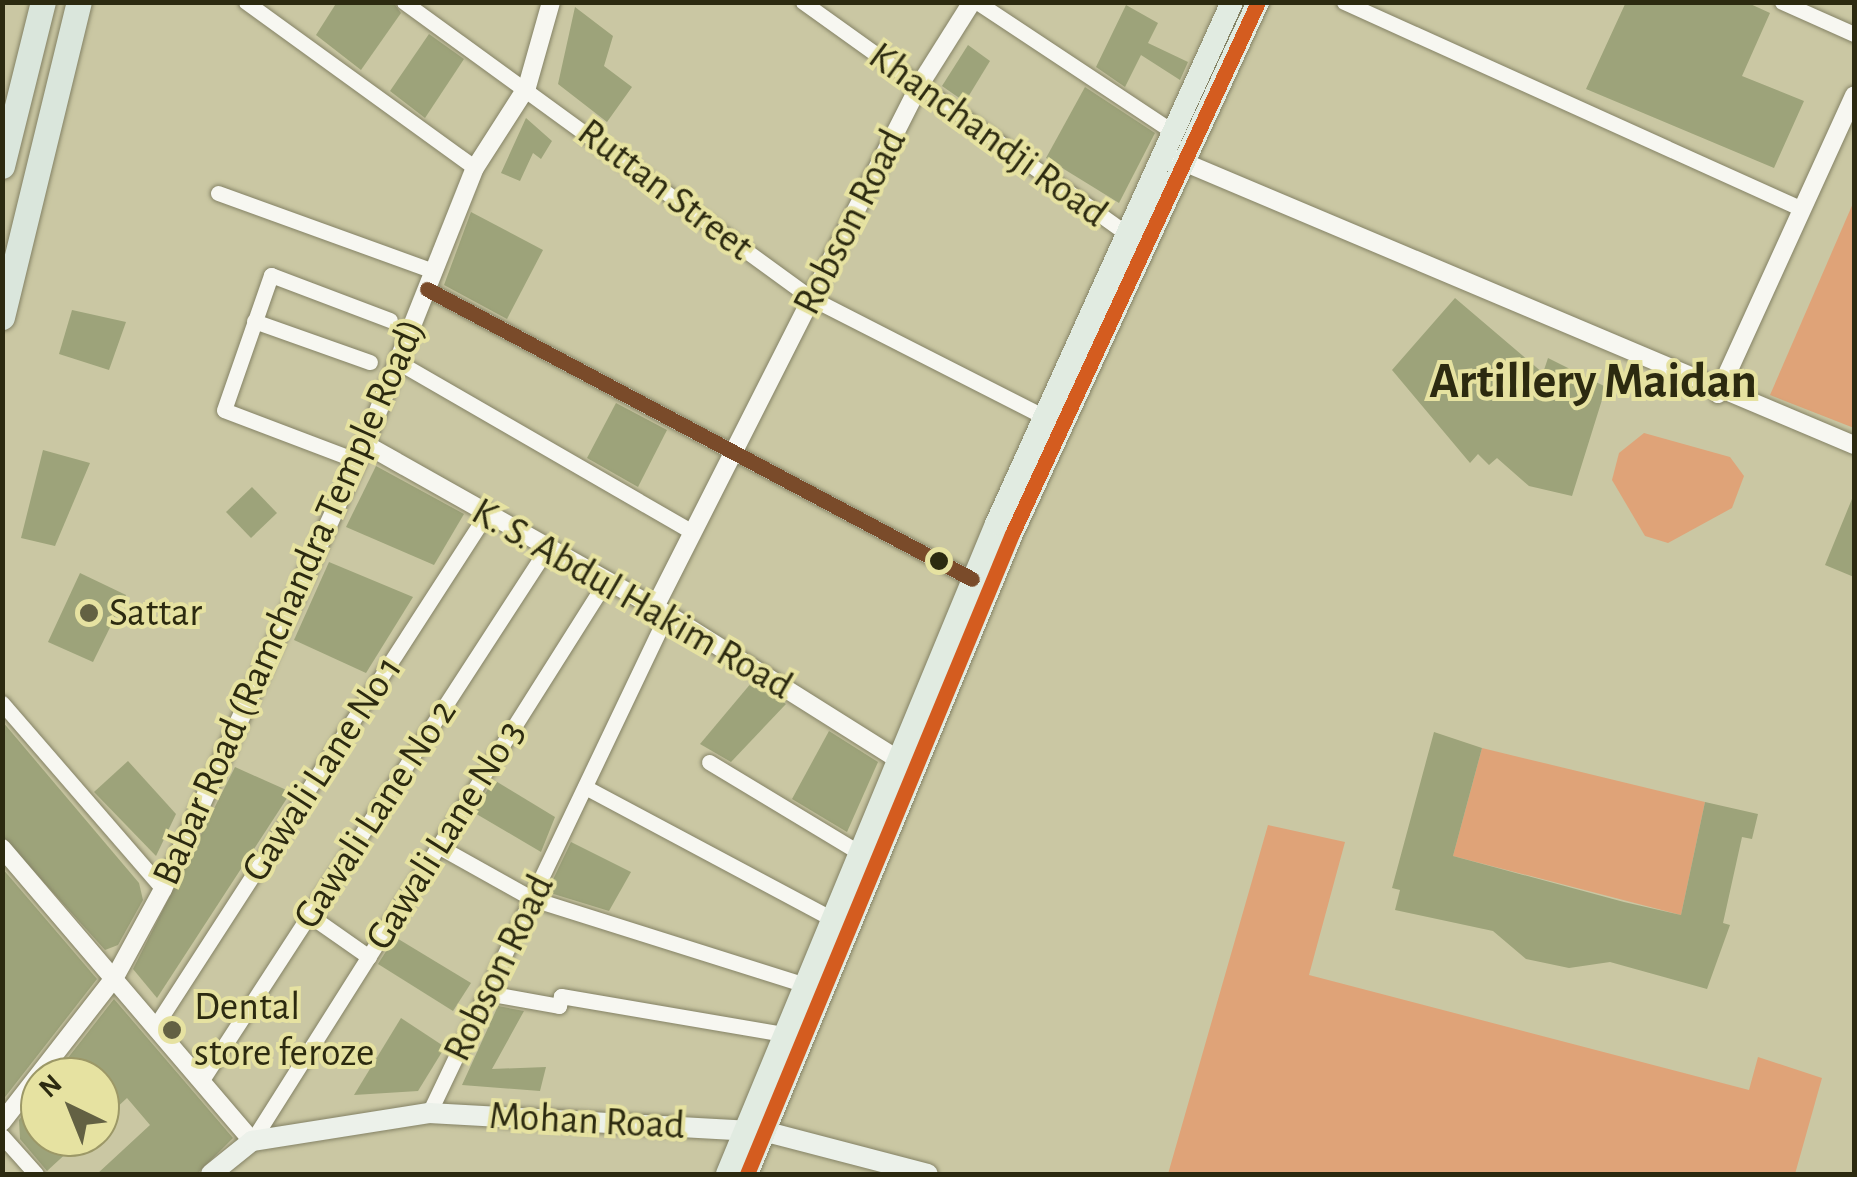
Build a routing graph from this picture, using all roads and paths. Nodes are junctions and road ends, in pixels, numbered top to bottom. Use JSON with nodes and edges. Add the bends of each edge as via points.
{"nodes":[{"id":1,"x":43,"y":2,"type":"edge"},
{"id":2,"x":80,"y":2,"type":"edge"},
{"id":3,"x":246,"y":2,"type":"edge"},
{"id":4,"x":551,"y":2,"type":"edge"},
{"id":5,"x":803,"y":2,"type":"edge"},
{"id":6,"x":975,"y":2,"type":"edge"},
{"id":7,"x":1232,"y":2,"type":"edge"},
{"id":8,"x":1258,"y":2,"type":"edge"},
{"id":9,"x":1344,"y":2,"type":"edge"},
{"id":10,"x":1782,"y":2,"type":"edge"},
{"id":11,"x":404,"y":3,"type":"edge"},
{"id":12,"x":1854,"y":34,"type":"edge"},
{"id":13,"x":920,"y":86,"type":"junction"},
{"id":14,"x":527,"y":87,"type":"junction"},
{"id":15,"x":1854,"y":95,"type":"edge"},
{"id":16,"x":1171,"y":148,"type":"junction"},
{"id":17,"x":2,"y":166,"type":"edge"},
{"id":18,"x":475,"y":168,"type":"junction"},
{"id":19,"x":218,"y":193,"type":"dead end"},
{"id":20,"x":1802,"y":208,"type":"junction"},
{"id":21,"x":1124,"y":232,"type":"junction"},
{"id":22,"x":430,"y":280,"type":"junction"},
{"id":23,"x":811,"y":298,"type":"junction"},
{"id":24,"x":2,"y":317,"type":"edge"},
{"id":25,"x":390,"y":320,"type":"dead end"},
{"id":26,"x":254,"y":321,"type":"junction"},
{"id":27,"x":370,"y":362,"type":"dead end"},
{"id":28,"x":398,"y":362,"type":"junction"},
{"id":29,"x":1718,"y":394,"type":"junction"},
{"id":30,"x":1043,"y":416,"type":"junction"},
{"id":31,"x":1854,"y":446,"type":"edge"},
{"id":32,"x":361,"y":452,"type":"junction"},
{"id":33,"x":732,"y":454,"type":"junction"},
{"id":34,"x":487,"y":513,"type":"junction"},
{"id":35,"x":693,"y":532,"type":"junction"},
{"id":36,"x":548,"y":547,"type":"junction"},
{"id":37,"x":972,"y":579,"type":"junction"},
{"id":38,"x":606,"y":581,"type":"junction"},
{"id":39,"x":661,"y":610,"type":"junction"},
{"id":40,"x":2,"y":704,"type":"edge"},
{"id":41,"x":897,"y":759,"type":"junction"},
{"id":42,"x":709,"y":762,"type":"dead end"},
{"id":43,"x":584,"y":787,"type":"junction"},
{"id":44,"x":438,"y":846,"type":"junction"},
{"id":45,"x":2,"y":848,"type":"edge"},
{"id":46,"x":858,"y":852,"type":"junction"},
{"id":47,"x":163,"y":888,"type":"junction"},
{"id":48,"x":533,"y":899,"type":"junction"},
{"id":49,"x":309,"y":915,"type":"junction"},
{"id":50,"x":830,"y":918,"type":"junction"},
{"id":51,"x":369,"y":957,"type":"junction"},
{"id":52,"x":115,"y":977,"type":"junction"},
{"id":53,"x":802,"y":984,"type":"junction"},
{"id":54,"x":486,"y":993,"type":"junction"},
{"id":55,"x":156,"y":1025,"type":"junction"},
{"id":56,"x":783,"y":1034,"type":"junction"},
{"id":57,"x":202,"y":1080,"type":"junction"},
{"id":58,"x":430,"y":1113,"type":"junction"},
{"id":59,"x":2,"y":1122,"type":"edge"},
{"id":60,"x":756,"y":1131,"type":"junction"},
{"id":61,"x":2,"y":1136,"type":"edge"},
{"id":62,"x":252,"y":1140,"type":"junction"},
{"id":63,"x":36,"y":1174,"type":"edge"},
{"id":64,"x":211,"y":1174,"type":"edge"},
{"id":65,"x":726,"y":1174,"type":"edge"},
{"id":66,"x":747,"y":1174,"type":"edge"},
{"id":67,"x":928,"y":1174,"type":"edge"}],
"edges":[{"from":1,"to":17,"type":"highway"},
{"from":2,"to":24,"type":"highway"},
{"from":3,"to":18,"type":"street"},
{"from":4,"to":14,"type":"street","name":"Babar Road (Ramchandra Temple Road)"},
{"from":5,"to":13,"type":"street","name":"Khanchandji Road"},
{"from":6,"to":13,"type":"street","name":"Robson Road"},
{"from":6,"to":16,"type":"street"},
{"from":7,"to":16,"type":"main road"},
{"from":8,"to":16,"type":"main road"},
{"from":9,"to":20,"type":"street"},
{"from":10,"to":12,"type":"street"},
{"from":11,"to":14,"type":"street","name":"Ruttan Street"},
{"from":13,"to":21,"type":"street","name":"Khanchandji Road"},
{"from":13,"to":23,"type":"street","name":"Robson Road"},
{"from":14,"to":18,"type":"street","name":"Babar Road (Ramchandra Temple Road)"},
{"from":14,"to":23,"type":"street","name":"Ruttan Street"},
{"from":15,"to":20,"type":"street"},
{"from":16,"to":21,"type":"main road"},
{"from":16,"to":29,"type":"street"},
{"from":16,"to":60,"type":"main road"},
{"from":18,"to":22,"type":"street","name":"Babar Road (Ramchandra Temple Road)"},
{"from":19,"to":22,"type":"street"},
{"from":20,"to":29,"type":"street"},
{"from":21,"to":30,"type":"main road"},
{"from":22,"to":28,"type":"street","name":"Babar Road (Ramchandra Temple Road)"},
{"from":22,"to":33,"type":"street"},
{"from":23,"to":30,"type":"street","name":"Ruttan Street"},
{"from":23,"to":33,"type":"street","name":"Robson Road"},
{"from":25,"to":26,"type":"street","via":[[271,275]]},
{"from":26,"to":27,"type":"street"},
{"from":26,"to":32,"type":"street","name":"K. S. Abdul Hakim Road","via":[[224,410]]},
{"from":28,"to":32,"type":"street","name":"Babar Road (Ramchandra Temple Road)"},
{"from":28,"to":35,"type":"street"},
{"from":29,"to":31,"type":"street"},
{"from":30,"to":37,"type":"main road"},
{"from":32,"to":34,"type":"street","name":"K. S. Abdul Hakim Road"},
{"from":32,"to":47,"type":"street","name":"Babar Road (Ramchandra Temple Road)"},
{"from":33,"to":35,"type":"street","name":"Robson Road"},
{"from":33,"to":37,"type":"street"},
{"from":34,"to":36,"type":"street","name":"K. S. Abdul Hakim Road"},
{"from":34,"to":55,"type":"street","name":"Gawali Lane No 1"},
{"from":35,"to":39,"type":"street","name":"Robson Road"},
{"from":36,"to":38,"type":"street","name":"K. S. Abdul Hakim Road"},
{"from":36,"to":49,"type":"street","name":"Gawali Lane No 2"},
{"from":37,"to":41,"type":"main road"},
{"from":38,"to":39,"type":"street","name":"K. S. Abdul Hakim Road"},
{"from":38,"to":44,"type":"street","name":"Gawali Lane No 3"},
{"from":39,"to":41,"type":"street","name":"K. S. Abdul Hakim Road"},
{"from":39,"to":43,"type":"street","name":"Robson Road"},
{"from":40,"to":47,"type":"street"},
{"from":41,"to":46,"type":"main road"},
{"from":42,"to":46,"type":"street"},
{"from":43,"to":48,"type":"street","name":"Robson Road"},
{"from":43,"to":50,"type":"street"},
{"from":44,"to":48,"type":"street"},
{"from":44,"to":51,"type":"street","name":"Gawali Lane No 3"},
{"from":45,"to":52,"type":"street"},
{"from":46,"to":50,"type":"main road"},
{"from":47,"to":52,"type":"street","name":"Babar Road (Ramchandra Temple Road)"},
{"from":48,"to":53,"type":"street"},
{"from":48,"to":54,"type":"street","name":"Robson Road"},
{"from":49,"to":51,"type":"street"},
{"from":49,"to":57,"type":"street","name":"Gawali Lane No 2"},
{"from":50,"to":53,"type":"main road"},
{"from":51,"to":62,"type":"street","name":"Gawali Lane No 3"},
{"from":52,"to":55,"type":"street"},
{"from":52,"to":59,"type":"street","name":"Babar Road (Ramchandra Temple Road)"},
{"from":53,"to":56,"type":"main road"},
{"from":54,"to":56,"type":"street","via":[[558,1006],[562,996]]},
{"from":54,"to":58,"type":"street","name":"Robson Road"},
{"from":55,"to":57,"type":"street"},
{"from":56,"to":60,"type":"main road"},
{"from":57,"to":62,"type":"street"},
{"from":58,"to":60,"type":"main road","name":"Mohan Road"},
{"from":58,"to":62,"type":"main road","name":"Robson Road"},
{"from":60,"to":65,"type":"main road"},
{"from":60,"to":66,"type":"main road"},
{"from":60,"to":67,"type":"main road","name":"Mohan Road"},
{"from":61,"to":63,"type":"street"},
{"from":62,"to":64,"type":"main road"}]}
